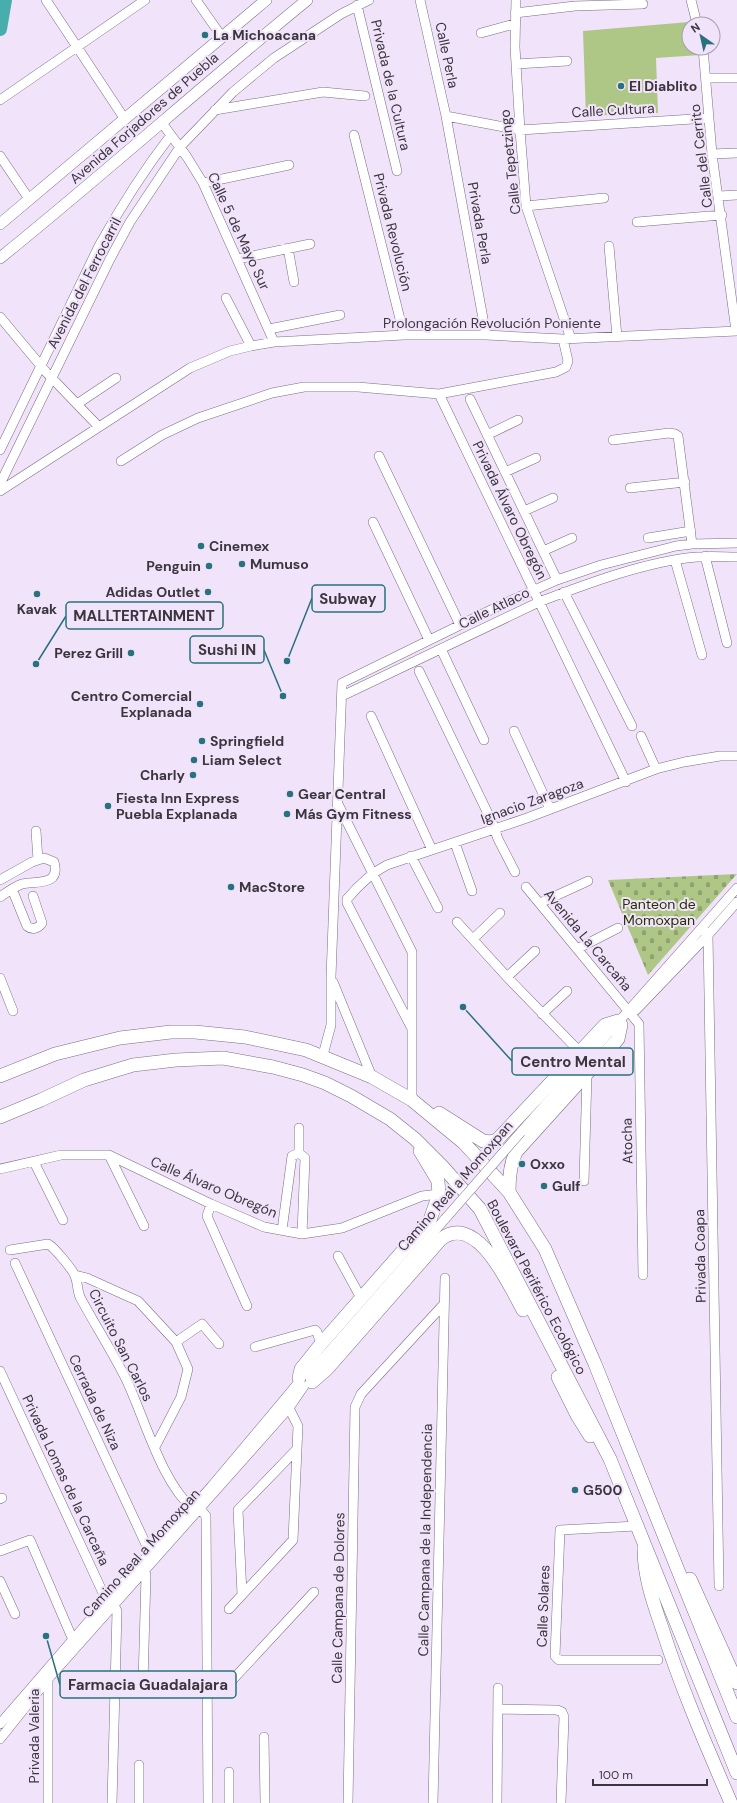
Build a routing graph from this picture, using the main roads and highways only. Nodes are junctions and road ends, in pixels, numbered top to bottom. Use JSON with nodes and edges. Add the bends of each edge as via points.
{"nodes":[{"id":1,"x":266,"y":0,"type":"edge"},
{"id":2,"x":307,"y":0,"type":"edge"},
{"id":3,"x":0,"y":224,"type":"edge"},
{"id":4,"x":0,"y":258,"type":"edge"},
{"id":5,"x":0,"y":1076,"type":"edge"},
{"id":6,"x":412,"y":1100,"type":"junction"},
{"id":7,"x":0,"y":1117,"type":"edge"},
{"id":8,"x":390,"y":1119,"type":"junction"},
{"id":9,"x":509,"y":1192,"type":"junction"},
{"id":10,"x":610,"y":1459,"type":"junction"},
{"id":11,"x":646,"y":1493,"type":"junction"},
{"id":12,"x":644,"y":1543,"type":"junction"},
{"id":13,"x":737,"y":1683,"type":"edge"},
{"id":14,"x":737,"y":1717,"type":"edge"},
{"id":15,"x":737,"y":1773,"type":"edge"},
{"id":16,"x":731,"y":1803,"type":"edge"}],
"edges":[{"from":1,"to":3,"type":"main road","name":"Avenida Forjadores de Puebla"},
{"from":2,"to":4,"type":"main road","name":"Avenida Forjadores de Puebla"},
{"from":5,"to":6,"type":"highway","name":"Boulevard Periférico Ecológico","via":[[54,1054],[87,1045],[120,1038],[195,1032],[245,1037],[296,1047],[372,1077]]},
{"from":6,"to":9,"type":"highway","name":"Boulevard Periférico Ecológico","via":[[464,1143]]},
{"from":6,"to":9,"type":"highway","via":[[437,1112],[480,1139],[494,1141],[500,1138],[605,1025],[617,1026],[618,1039],[516,1152],[512,1160]]},
{"from":7,"to":8,"type":"highway","name":"Boulevard Periférico Ecológico","via":[[84,1080],[133,1065],[223,1058],[303,1075],[351,1096]]},
{"from":8,"to":10,"type":"highway","name":"Boulevard Periférico Ecológico","via":[[429,1151],[480,1209]]},
{"from":8,"to":10,"type":"highway","via":[[415,1144],[429,1165],[438,1180],[439,1194],[430,1220],[320,1341],[301,1369],[304,1382],[327,1369],[441,1239],[450,1234],[462,1233],[476,1240],[490,1254],[538,1336],[577,1415],[595,1444]]},
{"from":9,"to":11,"type":"highway","name":"Boulevard Periférico Ecológico","via":[[545,1250],[595,1364]]},
{"from":10,"to":12,"type":"highway","name":"Boulevard Periférico Ecológico"},
{"from":11,"to":13,"type":"highway","name":"Boulevard Periférico Ecológico","via":[[664,1521]]},
{"from":11,"to":14,"type":"highway","name":"Boulevard Periférico Ecológico"},
{"from":12,"to":15,"type":"highway","name":"Boulevard Periférico Ecológico"},
{"from":12,"to":16,"type":"highway","name":"Boulevard Periférico Ecológico","via":[[644,1566],[667,1645]]}]}
